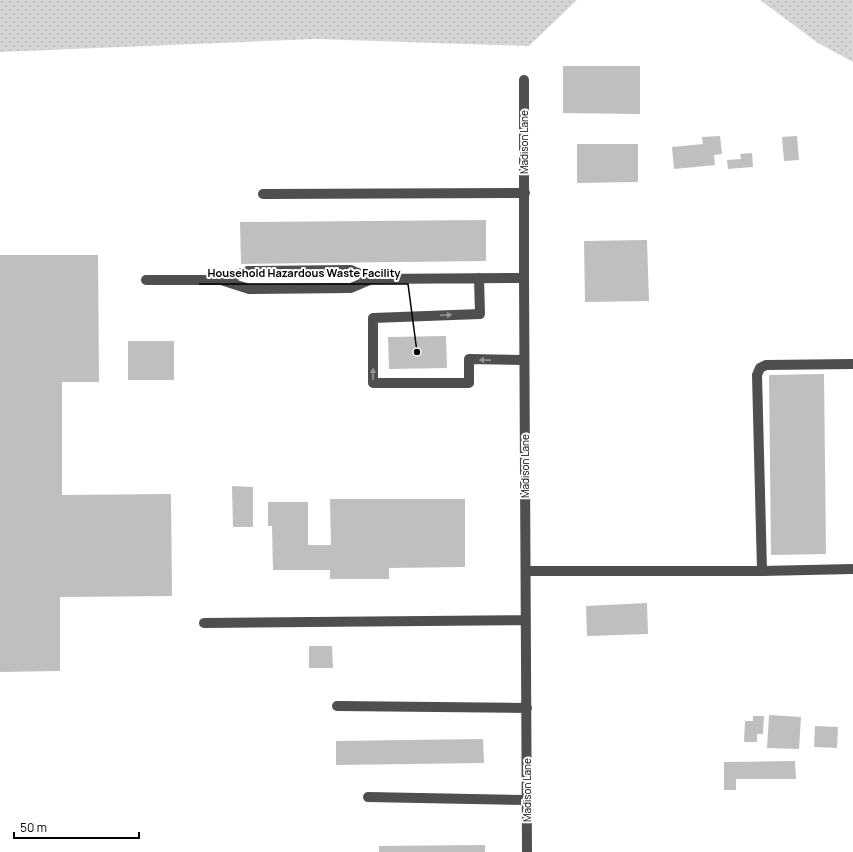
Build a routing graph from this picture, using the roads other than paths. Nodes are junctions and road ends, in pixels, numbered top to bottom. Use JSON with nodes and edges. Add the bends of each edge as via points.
{"nodes":[{"id":1,"x":524,"y":80,"type":"dead end"},
{"id":2,"x":524,"y":193,"type":"junction"},
{"id":3,"x":263,"y":194,"type":"dead end"},
{"id":4,"x":479,"y":278,"type":"junction"},
{"id":5,"x":524,"y":278,"type":"junction"},
{"id":6,"x":372,"y":279,"type":"junction"},
{"id":7,"x":146,"y":280,"type":"dead end"},
{"id":8,"x":221,"y":280,"type":"junction"},
{"id":9,"x":524,"y":360,"type":"junction"},
{"id":10,"x":853,"y":364,"type":"edge"},
{"id":11,"x":853,"y":569,"type":"edge"},
{"id":12,"x":526,"y":571,"type":"junction"},
{"id":13,"x":762,"y":571,"type":"junction"},
{"id":14,"x":526,"y":620,"type":"junction"},
{"id":15,"x":204,"y":623,"type":"dead end"},
{"id":16,"x":337,"y":706,"type":"dead end"},
{"id":17,"x":527,"y":708,"type":"junction"},
{"id":18,"x":368,"y":797,"type":"dead end"},
{"id":19,"x":527,"y":800,"type":"junction"},
{"id":20,"x":527,"y":852,"type":"edge"}],
"edges":[{"from":1,"to":2,"type":"street","name":"Madison Lane"},
{"from":2,"to":3,"type":"street"},
{"from":2,"to":5,"type":"street","name":"Madison Lane"},
{"from":4,"to":5,"type":"street"},
{"from":4,"to":6,"type":"street"},
{"from":9,"to":4,"type":"street","one_way":true,"via":[[469,360],[469,383],[373,383],[373,318],[480,314]]},
{"from":5,"to":9,"type":"street","name":"Madison Lane"},
{"from":6,"to":8,"type":"street","via":[[351,288],[249,289]]},
{"from":6,"to":8,"type":"street","via":[[351,270],[248,271]]},
{"from":7,"to":8,"type":"street"},
{"from":9,"to":12,"type":"street","name":"Madison Lane"},
{"from":10,"to":13,"type":"street","via":[[766,365],[760,368],[757,375]]},
{"from":11,"to":13,"type":"street"},
{"from":12,"to":13,"type":"street"},
{"from":12,"to":14,"type":"street","name":"Madison Lane"},
{"from":14,"to":15,"type":"street"},
{"from":14,"to":17,"type":"street","name":"Madison Lane"},
{"from":16,"to":17,"type":"street"},
{"from":17,"to":19,"type":"street","name":"Madison Lane"},
{"from":18,"to":19,"type":"street"},
{"from":19,"to":20,"type":"street","name":"Madison Lane"}]}
